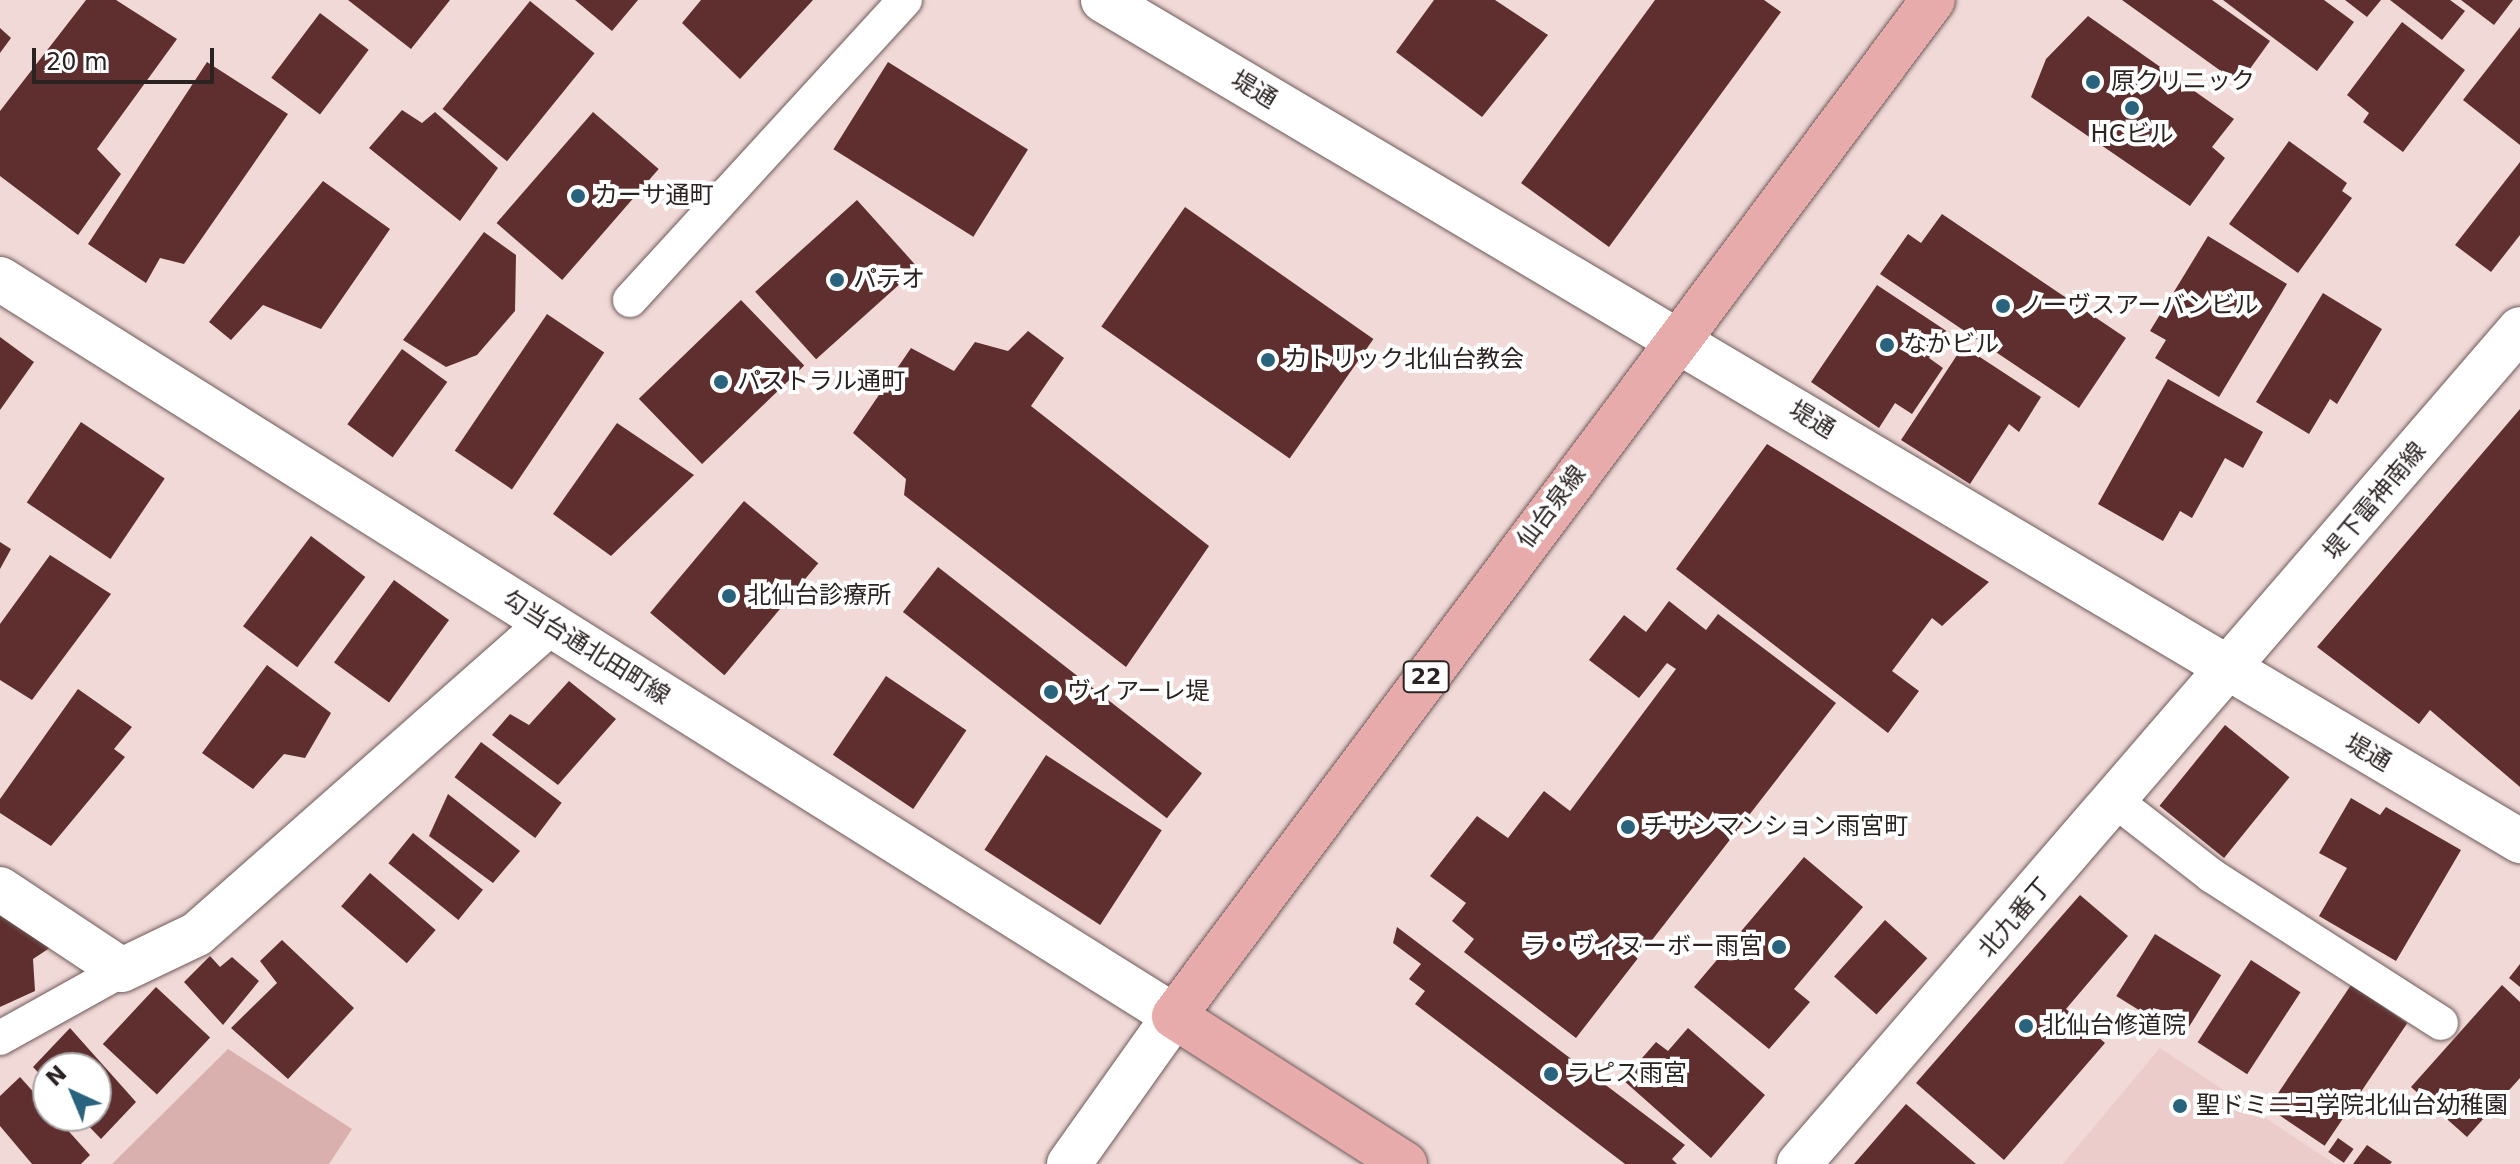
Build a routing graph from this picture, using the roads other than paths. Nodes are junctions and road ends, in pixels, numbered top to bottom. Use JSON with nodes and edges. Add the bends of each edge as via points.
{"nodes":[{"id":1,"x":905,"y":0,"type":"edge"},
{"id":2,"x":1104,"y":0,"type":"edge"},
{"id":3,"x":1933,"y":0,"type":"edge"},
{"id":4,"x":0,"y":279,"type":"edge"},
{"id":5,"x":630,"y":300,"type":"dead end"},
{"id":6,"x":2520,"y":329,"type":"edge"},
{"id":7,"x":1677,"y":338,"type":"junction"},
{"id":8,"x":549,"y":624,"type":"junction"},
{"id":9,"x":2231,"y":673,"type":"junction"},
{"id":10,"x":2117,"y":802,"type":"junction"},
{"id":11,"x":2520,"y":841,"type":"edge"},
{"id":12,"x":0,"y":889,"type":"edge"},
{"id":13,"x":122,"y":970,"type":"junction"},
{"id":14,"x":1174,"y":1016,"type":"junction"},
{"id":15,"x":2441,"y":1023,"type":"dead end"},
{"id":16,"x":0,"y":1038,"type":"edge"},
{"id":17,"x":1069,"y":1164,"type":"edge"},
{"id":18,"x":1405,"y":1164,"type":"edge"},
{"id":19,"x":1799,"y":1164,"type":"edge"}],
"edges":[{"from":1,"to":5,"type":"lane"},
{"from":2,"to":7,"type":"street","name":"堤通"},
{"from":3,"to":7,"type":"main road","name":"仙台泉線","number":"22"},
{"from":4,"to":8,"type":"street","name":"勾当台通北田町線"},
{"from":6,"to":9,"type":"street","name":"堤下雷神南線"},
{"from":7,"to":9,"type":"street","name":"堤通"},
{"from":7,"to":14,"type":"main road","name":"仙台泉線","number":"22"},
{"from":8,"to":13,"type":"street","via":[[197,934]]},
{"from":8,"to":14,"type":"street","name":"勾当台通北田町線"},
{"from":9,"to":10,"type":"street","name":"北九番丁"},
{"from":9,"to":11,"type":"street","name":"堤通"},
{"from":10,"to":15,"type":"lane","via":[[2212,876]]},
{"from":10,"to":19,"type":"street","name":"北九番丁"},
{"from":12,"to":13,"type":"street"},
{"from":13,"to":16,"type":"lane"},
{"from":14,"to":17,"type":"street"},
{"from":14,"to":18,"type":"main road"}]}
